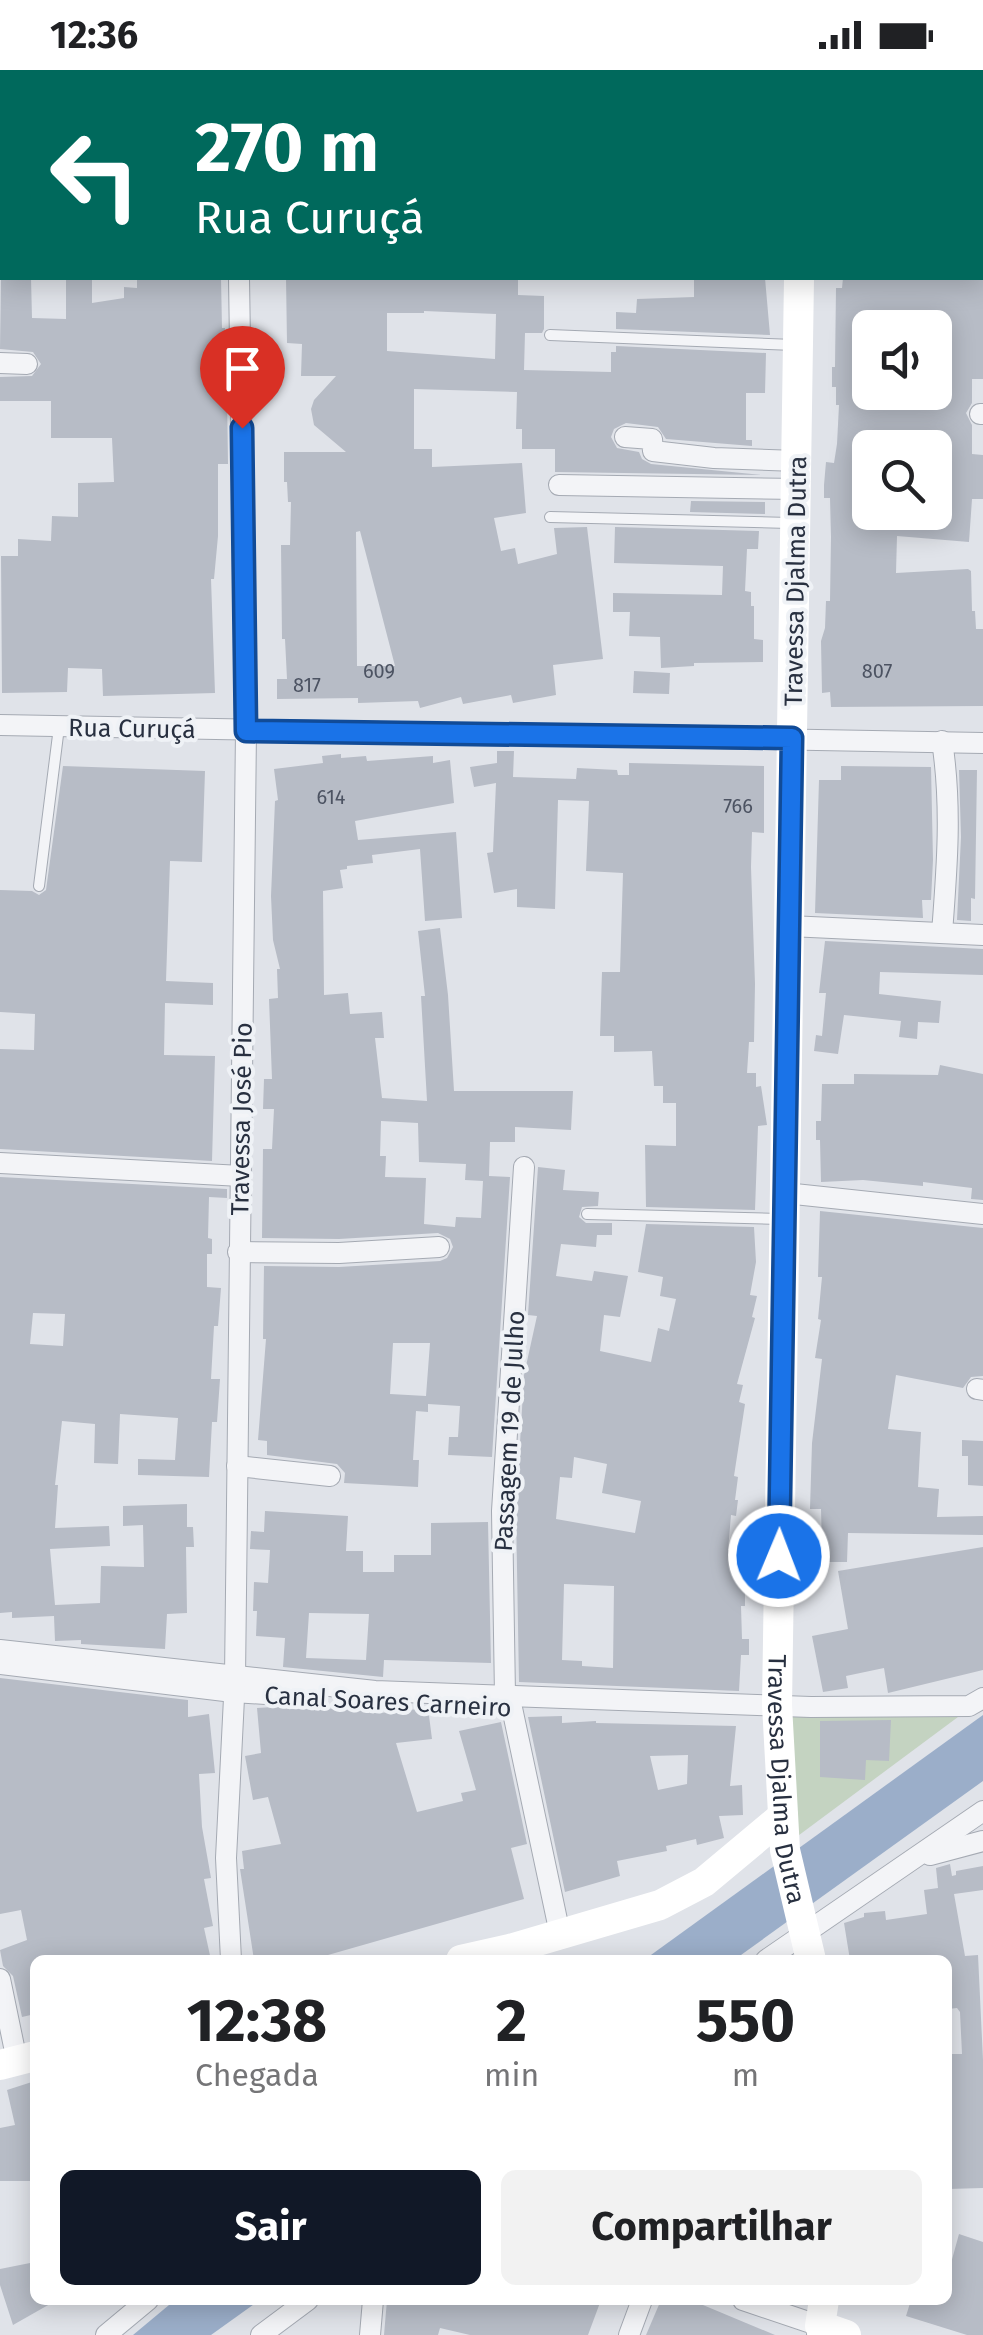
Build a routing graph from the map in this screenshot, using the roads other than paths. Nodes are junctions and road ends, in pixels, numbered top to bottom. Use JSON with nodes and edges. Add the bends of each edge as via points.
{"nodes":[{"id":1,"x":240,"y":280,"type":"edge"},
{"id":2,"x":799,"y":280,"type":"edge"},
{"id":3,"x":550,"y":335,"type":"dead end"},
{"id":4,"x":799,"y":345,"type":"junction"},
{"id":5,"x":0,"y":363,"type":"edge"},
{"id":6,"x":27,"y":364,"type":"dead end"},
{"id":7,"x":626,"y":438,"type":"dead end"},
{"id":8,"x":797,"y":475,"type":"junction"},
{"id":9,"x":559,"y":486,"type":"dead end"},
{"id":10,"x":550,"y":518,"type":"dead end"},
{"id":11,"x":797,"y":524,"type":"junction"},
{"id":12,"x":0,"y":726,"type":"edge"},
{"id":13,"x":59,"y":727,"type":"junction"},
{"id":14,"x":246,"y":731,"type":"junction"},
{"id":15,"x":792,"y":738,"type":"junction"},
{"id":16,"x":942,"y":741,"type":"junction"},
{"id":17,"x":983,"y":742,"type":"edge"},
{"id":18,"x":39,"y":886,"type":"dead end"},
{"id":19,"x":789,"y":926,"type":"junction"},
{"id":20,"x":942,"y":933,"type":"junction"},
{"id":21,"x":983,"y":935,"type":"edge"},
{"id":22,"x":0,"y":1163,"type":"edge"},
{"id":23,"x":524,"y":1167,"type":"dead end"},
{"id":24,"x":241,"y":1176,"type":"junction"},
{"id":25,"x":785,"y":1206,"type":"junction"},
{"id":26,"x":587,"y":1214,"type":"dead end"},
{"id":27,"x":983,"y":1214,"type":"edge"},
{"id":28,"x":438,"y":1247,"type":"dead end"},
{"id":29,"x":238,"y":1252,"type":"junction"},
{"id":30,"x":237,"y":1466,"type":"junction"},
{"id":31,"x":330,"y":1476,"type":"dead end"},
{"id":32,"x":0,"y":1650,"type":"edge"},
{"id":33,"x":0,"y":1664,"type":"edge"},
{"id":34,"x":234,"y":1685,"type":"junction"},
{"id":35,"x":508,"y":1702,"type":"junction"},
{"id":36,"x":976,"y":1702,"type":"edge"},
{"id":37,"x":778,"y":1711,"type":"junction"},
{"id":38,"x":983,"y":1810,"type":"edge"},
{"id":39,"x":783,"y":1816,"type":"junction"},
{"id":40,"x":983,"y":1841,"type":"edge"},
{"id":41,"x":914,"y":1860,"type":"junction"},
{"id":42,"x":560,"y":1934,"type":"junction"},
{"id":43,"x":808,"y":1939,"type":"edge"},
{"id":44,"x":231,"y":1955,"type":"edge"},
{"id":45,"x":512,"y":1955,"type":"edge"},
{"id":46,"x":776,"y":1955,"type":"edge"},
{"id":47,"x":0,"y":1979,"type":"edge"},
{"id":48,"x":17,"y":2061,"type":"edge"},
{"id":49,"x":142,"y":2305,"type":"edge"},
{"id":50,"x":301,"y":2305,"type":"edge"},
{"id":51,"x":373,"y":2305,"type":"edge"},
{"id":52,"x":640,"y":2305,"type":"edge"},
{"id":53,"x":760,"y":2305,"type":"edge"},
{"id":54,"x":827,"y":2324,"type":"edge"},
{"id":55,"x":106,"y":2335,"type":"edge"},
{"id":56,"x":261,"y":2335,"type":"edge"},
{"id":57,"x":370,"y":2335,"type":"edge"},
{"id":58,"x":629,"y":2335,"type":"edge"}],
"edges":[{"from":1,"to":14,"type":"street","name":"Travessa José Pio"},
{"from":2,"to":4,"type":"street","name":"Travessa Djalma Dutra"},
{"from":3,"to":4,"type":"lane"},
{"from":4,"to":8,"type":"street","name":"Travessa Djalma Dutra"},
{"from":5,"to":6,"type":"street"},
{"from":7,"to":8,"type":"street","via":[[652,439],[653,451]]},
{"from":8,"to":9,"type":"street"},
{"from":8,"to":11,"type":"street","name":"Travessa Djalma Dutra"},
{"from":10,"to":11,"type":"lane"},
{"from":11,"to":15,"type":"street","name":"Travessa Djalma Dutra"},
{"from":12,"to":13,"type":"street","name":"Rua Curuçá"},
{"from":13,"to":14,"type":"street","name":"Rua Curuçá"},
{"from":13,"to":18,"type":"lane"},
{"from":14,"to":15,"type":"street","name":"Rua Curuçá"},
{"from":14,"to":24,"type":"street","name":"Travessa José Pio"},
{"from":15,"to":16,"type":"street","name":"Rua Curuçá"},
{"from":15,"to":19,"type":"street","name":"Travessa Djalma Dutra"},
{"from":16,"to":17,"type":"street","name":"Rua Curuçá"},
{"from":16,"to":20,"type":"street","via":[[950,834]]},
{"from":19,"to":20,"type":"street"},
{"from":19,"to":25,"type":"street","name":"Travessa Djalma Dutra"},
{"from":20,"to":21,"type":"street"},
{"from":22,"to":24,"type":"street"},
{"from":23,"to":35,"type":"street","name":"Passagem 19 de Julho","via":[[502,1511]]},
{"from":24,"to":29,"type":"street","name":"Travessa José Pio"},
{"from":25,"to":26,"type":"lane"},
{"from":25,"to":27,"type":"street"},
{"from":25,"to":37,"type":"street","name":"Travessa Djalma Dutra"},
{"from":28,"to":29,"type":"street"},
{"from":29,"to":30,"type":"street","name":"Travessa José Pio"},
{"from":30,"to":31,"type":"street"},
{"from":30,"to":34,"type":"street","name":"Travessa José Pio"},
{"from":32,"to":34,"type":"street","name":"Canal Soares Carneiro"},
{"from":33,"to":34,"type":"street","name":"Canal Soares Carneiro"},
{"from":34,"to":35,"type":"street","name":"Canal Soares Carneiro"},
{"from":34,"to":44,"type":"street","name":"Travessa José Pio","via":[[226,1858]]},
{"from":35,"to":37,"type":"street","name":"Canal Soares Carneiro"},
{"from":35,"to":42,"type":"street","name":"Passagem 19 de Julho"},
{"from":36,"to":37,"type":"street","name":"Canal Soares Carneiro"},
{"from":37,"to":39,"type":"street","name":"Travessa Djalma Dutra"},
{"from":38,"to":41,"type":"street"},
{"from":39,"to":42,"type":"street","via":[[704,1882],[660,1905]]},
{"from":39,"to":43,"type":"street","name":"Travessa Djalma Dutra"},
{"from":40,"to":41,"type":"street"},
{"from":41,"to":43,"type":"street"},
{"from":42,"to":45,"type":"street"},
{"from":43,"to":46,"type":"street"},
{"from":47,"to":48,"type":"street"},
{"from":49,"to":55,"type":"street"},
{"from":50,"to":56,"type":"street"},
{"from":51,"to":57,"type":"street"},
{"from":52,"to":58,"type":"street"},
{"from":53,"to":54,"type":"street"}]}
